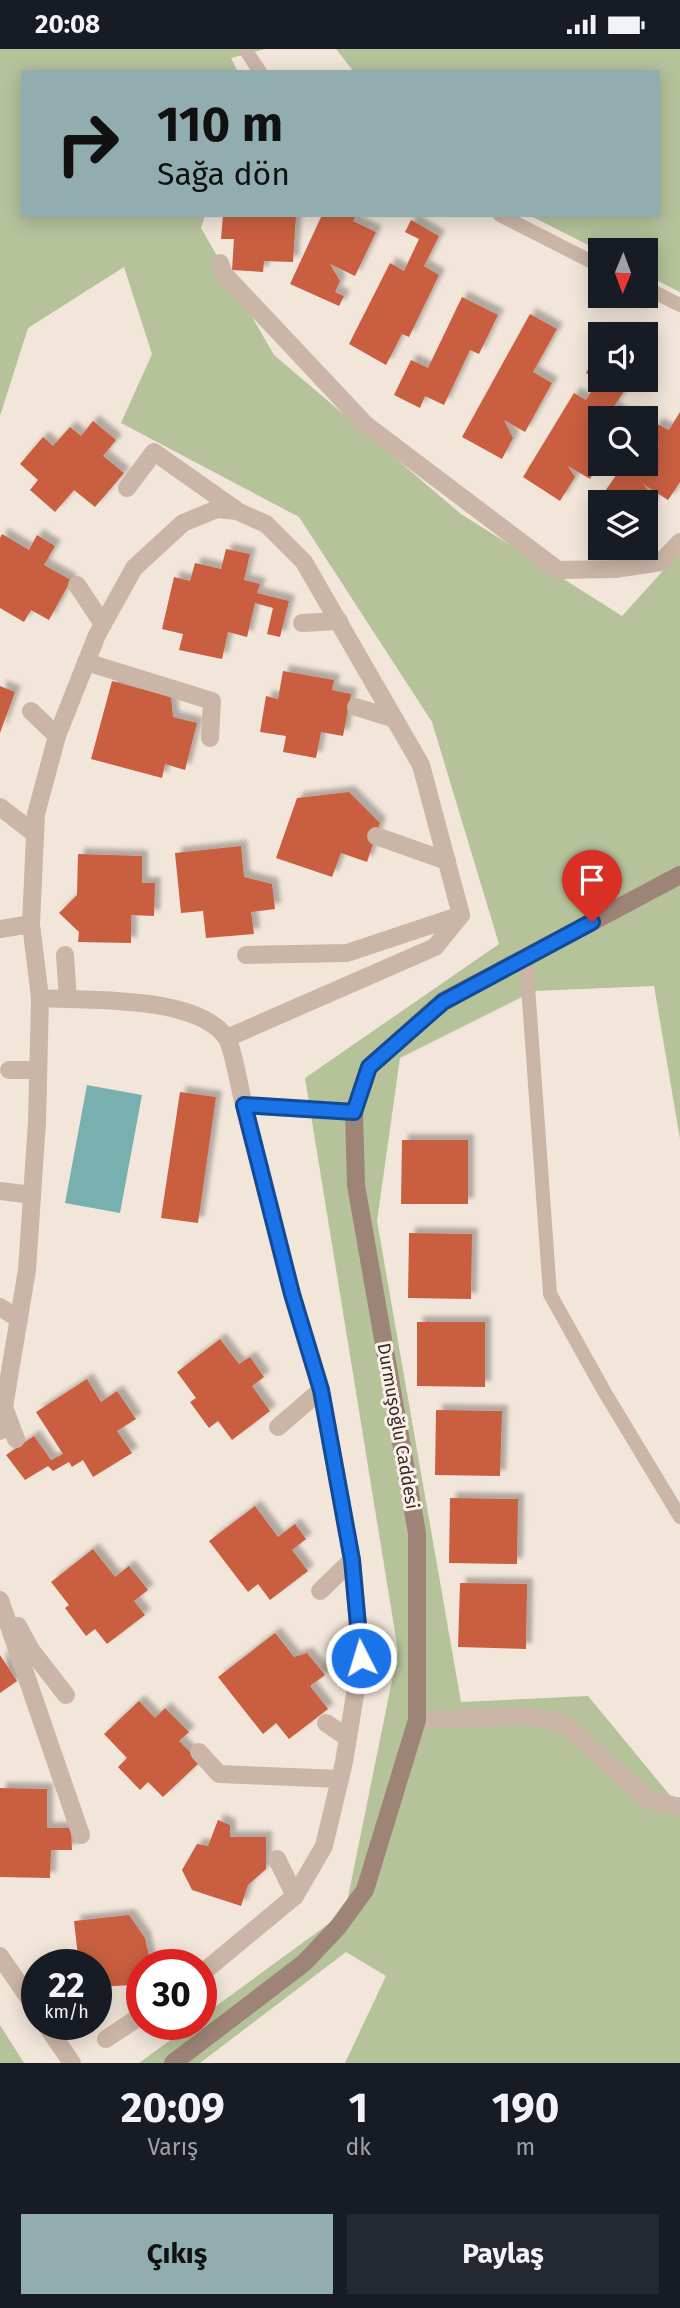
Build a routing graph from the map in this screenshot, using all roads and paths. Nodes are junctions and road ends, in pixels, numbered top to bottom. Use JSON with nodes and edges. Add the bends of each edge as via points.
{"nodes":[{"id":1,"x":245,"y":49,"type":"edge"},
{"id":2,"x":259,"y":70,"type":"edge"},
{"id":3,"x":504,"y":217,"type":"edge"},
{"id":4,"x":588,"y":260,"type":"edge"},
{"id":5,"x":220,"y":263,"type":"dead end"},
{"id":6,"x":658,"y":294,"type":"edge"},
{"id":7,"x":680,"y":305,"type":"edge"},
{"id":8,"x":127,"y":488,"type":"dead end"},
{"id":9,"x":237,"y":511,"type":"junction"},
{"id":10,"x":680,"y":541,"type":"edge"},
{"id":11,"x":77,"y":585,"type":"dead end"},
{"id":12,"x":339,"y":621,"type":"junction"},
{"id":13,"x":302,"y":623,"type":"dead end"},
{"id":14,"x":103,"y":624,"type":"junction"},
{"id":15,"x":86,"y":661,"type":"junction"},
{"id":16,"x":356,"y":707,"type":"dead end"},
{"id":17,"x":31,"y":712,"type":"dead end"},
{"id":18,"x":395,"y":719,"type":"junction"},
{"id":19,"x":57,"y":736,"type":"junction"},
{"id":20,"x":210,"y":738,"type":"dead end"},
{"id":21,"x":0,"y":807,"type":"edge"},
{"id":22,"x":35,"y":834,"type":"junction"},
{"id":23,"x":376,"y":836,"type":"dead end"},
{"id":24,"x":447,"y":861,"type":"junction"},
{"id":25,"x":680,"y":875,"type":"edge"},
{"id":26,"x":461,"y":915,"type":"junction"},
{"id":27,"x":31,"y":924,"type":"junction"},
{"id":28,"x":0,"y":929,"type":"edge"},
{"id":29,"x":65,"y":955,"type":"dead end"},
{"id":30,"x":246,"y":955,"type":"dead end"},
{"id":31,"x":526,"y":958,"type":"junction"},
{"id":32,"x":40,"y":998,"type":"junction"},
{"id":33,"x":68,"y":999,"type":"junction"},
{"id":34,"x":227,"y":1038,"type":"junction"},
{"id":35,"x":9,"y":1070,"type":"dead end"},
{"id":36,"x":38,"y":1070,"type":"junction"},
{"id":37,"x":244,"y":1105,"type":"junction"},
{"id":38,"x":354,"y":1112,"type":"junction"},
{"id":39,"x":0,"y":1192,"type":"edge"},
{"id":40,"x":32,"y":1195,"type":"junction"},
{"id":41,"x":0,"y":1307,"type":"edge"},
{"id":42,"x":19,"y":1319,"type":"junction"},
{"id":43,"x":321,"y":1390,"type":"junction"},
{"id":44,"x":278,"y":1427,"type":"dead end"},
{"id":45,"x":8,"y":1435,"type":"edge"},
{"id":46,"x":680,"y":1517,"type":"edge"},
{"id":47,"x":352,"y":1560,"type":"junction"},
{"id":48,"x":320,"y":1591,"type":"dead end"},
{"id":49,"x":0,"y":1598,"type":"edge"},
{"id":50,"x":66,"y":1695,"type":"dead end"},
{"id":51,"x":417,"y":1720,"type":"junction"},
{"id":52,"x":326,"y":1723,"type":"dead end"},
{"id":53,"x":348,"y":1738,"type":"junction"},
{"id":54,"x":199,"y":1752,"type":"dead end"},
{"id":55,"x":340,"y":1779,"type":"junction"},
{"id":56,"x":680,"y":1807,"type":"edge"},
{"id":57,"x":81,"y":1835,"type":"dead end"},
{"id":58,"x":277,"y":1859,"type":"dead end"},
{"id":59,"x":295,"y":1896,"type":"junction"},
{"id":60,"x":0,"y":1956,"type":"edge"},
{"id":61,"x":217,"y":1961,"type":"edge"},
{"id":62,"x":21,"y":1987,"type":"edge"},
{"id":63,"x":57,"y":2040,"type":"edge"},
{"id":64,"x":72,"y":2063,"type":"edge"},
{"id":65,"x":173,"y":2063,"type":"edge"}],
"edges":[{"from":1,"to":2,"type":"lane"},
{"from":3,"to":4,"type":"lane"},
{"from":5,"to":10,"type":"street","via":[[224,274],[366,425],[558,570],[661,562]]},
{"from":6,"to":7,"type":"lane"},
{"from":8,"to":9,"type":"street","via":[[154,452]]},
{"from":9,"to":12,"type":"street","via":[[266,524],[304,562]]},
{"from":9,"to":14,"type":"street","via":[[217,509],[183,523],[134,568]]},
{"from":11,"to":14,"type":"street"},
{"from":12,"to":13,"type":"street"},
{"from":12,"to":18,"type":"street"},
{"from":14,"to":15,"type":"street"},
{"from":15,"to":19,"type":"street"},
{"from":15,"to":20,"type":"street","via":[[212,701]]},
{"from":16,"to":18,"type":"street"},
{"from":17,"to":19,"type":"street"},
{"from":18,"to":24,"type":"street","via":[[421,765]]},
{"from":19,"to":22,"type":"street"},
{"from":21,"to":22,"type":"street"},
{"from":22,"to":27,"type":"street"},
{"from":23,"to":24,"type":"street"},
{"from":24,"to":26,"type":"street"},
{"from":25,"to":31,"type":"street","name":"Durmuşoğlu Caddesi"},
{"from":26,"to":30,"type":"street","via":[[348,953]]},
{"from":26,"to":34,"type":"street","via":[[435,947]]},
{"from":27,"to":28,"type":"street"},
{"from":27,"to":32,"type":"street"},
{"from":29,"to":33,"type":"street"},
{"from":31,"to":38,"type":"street","name":"Durmuşoğlu Caddesi","via":[[443,1002],[369,1067]]},
{"from":31,"to":46,"type":"lane","via":[[550,1294]]},
{"from":32,"to":33,"type":"street"},
{"from":32,"to":36,"type":"street"},
{"from":33,"to":34,"type":"street","via":[[165,1006],[204,1018]]},
{"from":34,"to":37,"type":"street"},
{"from":35,"to":36,"type":"street"},
{"from":36,"to":40,"type":"street"},
{"from":37,"to":38,"type":"street"},
{"from":37,"to":43,"type":"street"},
{"from":38,"to":51,"type":"street","name":"Durmuşoğlu Caddesi","via":[[356,1185],[417,1533]]},
{"from":39,"to":40,"type":"street"},
{"from":40,"to":42,"type":"street"},
{"from":41,"to":42,"type":"street"},
{"from":42,"to":45,"type":"street","via":[[4,1407]]},
{"from":43,"to":44,"type":"street"},
{"from":43,"to":47,"type":"street"},
{"from":47,"to":48,"type":"street"},
{"from":47,"to":53,"type":"street","via":[[361,1658]]},
{"from":49,"to":50,"type":"street","via":[[31,1650]]},
{"from":49,"to":57,"type":"street"},
{"from":51,"to":56,"type":"street","via":[[531,1716],[564,1724],[649,1800]]},
{"from":51,"to":65,"type":"street","name":"Durmuşoğlu Caddesi","via":[[365,1890],[304,1963]]},
{"from":52,"to":53,"type":"street"},
{"from":53,"to":55,"type":"street"},
{"from":54,"to":55,"type":"street","via":[[219,1774]]},
{"from":55,"to":59,"type":"street","via":[[324,1846]]},
{"from":58,"to":59,"type":"street"},
{"from":59,"to":61,"type":"street"},
{"from":60,"to":62,"type":"street"},
{"from":63,"to":64,"type":"street"}]}
